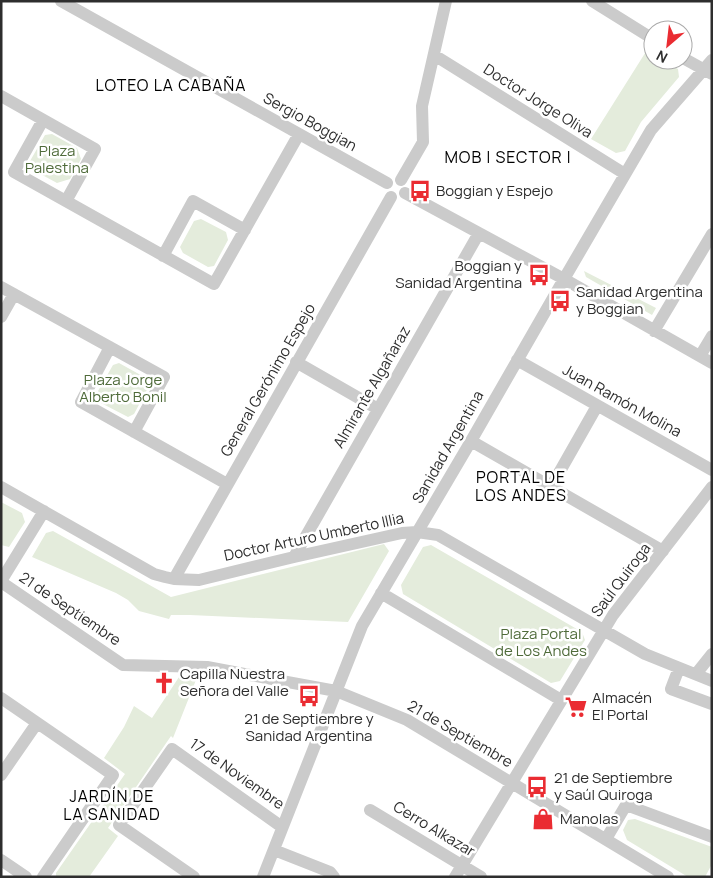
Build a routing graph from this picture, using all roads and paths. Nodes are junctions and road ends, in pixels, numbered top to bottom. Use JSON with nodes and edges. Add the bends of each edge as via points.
{"nodes":[{"id":1,"x":61,"y":1,"type":"edge"},
{"id":2,"x":446,"y":1,"type":"edge"},
{"id":3,"x":592,"y":1,"type":"edge"},
{"id":4,"x":643,"y":33,"type":"edge"},
{"id":5,"x":434,"y":55,"type":"junction"},
{"id":6,"x":693,"y":62,"type":"edge"},
{"id":7,"x":709,"y":68,"type":"edge"},
{"id":8,"x":1,"y":96,"type":"edge"},
{"id":9,"x":43,"y":120,"type":"junction"},
{"id":10,"x":299,"y":134,"type":"junction"},
{"id":11,"x":625,"y":174,"type":"junction"},
{"id":12,"x":401,"y":180,"type":"junction"},
{"id":13,"x":387,"y":183,"type":"junction"},
{"id":14,"x":405,"y":193,"type":"junction"},
{"id":15,"x":391,"y":197,"type":"junction"},
{"id":16,"x":66,"y":201,"type":"junction"},
{"id":17,"x":245,"y":230,"type":"junction"},
{"id":18,"x":479,"y":233,"type":"junction"},
{"id":19,"x":712,"y":234,"type":"edge"},
{"id":20,"x":163,"y":256,"type":"junction"},
{"id":21,"x":564,"y":279,"type":"junction"},
{"id":22,"x":1,"y":288,"type":"edge"},
{"id":23,"x":14,"y":294,"type":"junction"},
{"id":24,"x":1,"y":317,"type":"edge"},
{"id":25,"x":654,"y":331,"type":"junction"},
{"id":26,"x":712,"y":336,"type":"edge"},
{"id":27,"x":110,"y":347,"type":"junction"},
{"id":28,"x":700,"y":356,"type":"junction"},
{"id":29,"x":517,"y":360,"type":"junction"},
{"id":30,"x":296,"y":362,"type":"junction"},
{"id":31,"x":712,"y":363,"type":"edge"},
{"id":32,"x":598,"y":406,"type":"junction"},
{"id":33,"x":378,"y":409,"type":"junction"},
{"id":34,"x":134,"y":432,"type":"junction"},
{"id":35,"x":471,"y":441,"type":"junction"},
{"id":36,"x":712,"y":470,"type":"edge"},
{"id":37,"x":227,"y":484,"type":"junction"},
{"id":38,"x":1,"y":486,"type":"edge"},
{"id":39,"x":551,"y":487,"type":"junction"},
{"id":40,"x":712,"y":487,"type":"edge"},
{"id":41,"x":44,"y":511,"type":"junction"},
{"id":42,"x":417,"y":532,"type":"junction"},
{"id":43,"x":662,"y":551,"type":"junction"},
{"id":44,"x":294,"y":557,"type":"junction"},
{"id":45,"x":174,"y":579,"type":"junction"},
{"id":46,"x":1,"y":581,"type":"edge"},
{"id":47,"x":381,"y":593,"type":"junction"},
{"id":48,"x":604,"y":630,"type":"junction"},
{"id":49,"x":712,"y":654,"type":"edge"},
{"id":50,"x":679,"y":668,"type":"junction"},
{"id":51,"x":696,"y":674,"type":"junction"},
{"id":52,"x":712,"y":681,"type":"edge"},
{"id":53,"x":336,"y":691,"type":"junction"},
{"id":54,"x":1,"y":698,"type":"edge"},
{"id":55,"x":562,"y":700,"type":"junction"},
{"id":56,"x":712,"y":704,"type":"edge"},
{"id":57,"x":37,"y":723,"type":"junction"},
{"id":58,"x":1,"y":775,"type":"edge"},
{"id":59,"x":512,"y":783,"type":"junction"},
{"id":60,"x":370,"y":810,"type":"dead end"},
{"id":61,"x":282,"y":827,"type":"junction"},
{"id":62,"x":712,"y":837,"type":"edge"},
{"id":63,"x":606,"y":840,"type":"junction"},
{"id":64,"x":274,"y":850,"type":"junction"},
{"id":65,"x":1,"y":860,"type":"edge"},
{"id":66,"x":458,"y":871,"type":"edge"},
{"id":67,"x":26,"y":877,"type":"edge"},
{"id":68,"x":43,"y":877,"type":"edge"},
{"id":69,"x":194,"y":877,"type":"edge"},
{"id":70,"x":263,"y":877,"type":"edge"},
{"id":71,"x":334,"y":877,"type":"edge"},
{"id":72,"x":481,"y":877,"type":"edge"},
{"id":73,"x":668,"y":877,"type":"edge"}],
"edges":[{"from":1,"to":10,"type":"street","name":"Sergio Boggian"},
{"from":2,"to":5,"type":"street"},
{"from":3,"to":4,"type":"street"},
{"from":5,"to":11,"type":"street","name":"Doctor Jorge Oliva"},
{"from":5,"to":12,"type":"street","via":[[422,106],[424,142]]},
{"from":6,"to":7,"type":"street"},
{"from":7,"to":11,"type":"street","name":"Sanidad Argentina","via":[[651,130]]},
{"from":8,"to":9,"type":"street"},
{"from":9,"to":16,"type":"street","via":[[14,172]]},
{"from":9,"to":16,"type":"street","via":[[95,149]]},
{"from":10,"to":13,"type":"street","name":"Sergio Boggian"},
{"from":10,"to":17,"type":"street"},
{"from":11,"to":21,"type":"street","name":"Sanidad Argentina"},
{"from":12,"to":13,"type":"street","via":[[394,178]]},
{"from":12,"to":14,"type":"street","via":[[406,187]]},
{"from":13,"to":15,"type":"street","via":[[386,191]]},
{"from":14,"to":15,"type":"street","via":[[399,198]]},
{"from":14,"to":18,"type":"street"},
{"from":15,"to":30,"type":"street","name":"General Gerónimo Espejo"},
{"from":16,"to":20,"type":"street"},
{"from":17,"to":20,"type":"street","via":[[214,284]]},
{"from":17,"to":20,"type":"street","via":[[193,201]]},
{"from":18,"to":21,"type":"street"},
{"from":18,"to":33,"type":"street","name":"Almirante Algañaraz"},
{"from":19,"to":25,"type":"street"},
{"from":21,"to":25,"type":"street"},
{"from":21,"to":29,"type":"street","name":"Sanidad Argentina"},
{"from":22,"to":23,"type":"street"},
{"from":23,"to":24,"type":"street"},
{"from":23,"to":27,"type":"street"},
{"from":25,"to":28,"type":"street"},
{"from":26,"to":28,"type":"street"},
{"from":27,"to":34,"type":"street","via":[[81,402]]},
{"from":27,"to":34,"type":"street","via":[[164,377]]},
{"from":28,"to":31,"type":"street"},
{"from":29,"to":32,"type":"street","name":"Juan Ramón Molina"},
{"from":29,"to":35,"type":"street","name":"Sanidad Argentina"},
{"from":30,"to":33,"type":"street"},
{"from":30,"to":37,"type":"street","name":"General Gerónimo Espejo"},
{"from":32,"to":36,"type":"street","name":"Juan Ramón Molina"},
{"from":32,"to":39,"type":"street"},
{"from":33,"to":44,"type":"street","name":"Almirante Algañaraz"},
{"from":34,"to":37,"type":"street"},
{"from":35,"to":39,"type":"street"},
{"from":35,"to":42,"type":"street","name":"Sanidad Argentina"},
{"from":37,"to":45,"type":"street","name":"General Gerónimo Espejo"},
{"from":38,"to":41,"type":"street","name":"Doctor Arturo Umberto Illia"},
{"from":39,"to":43,"type":"street"},
{"from":40,"to":43,"type":"street","name":"Saúl Quiroga"},
{"from":41,"to":45,"type":"street","name":"Doctor Arturo Umberto Illia","via":[[154,574]]},
{"from":41,"to":46,"type":"street"},
{"from":42,"to":44,"type":"street","name":"Doctor Arturo Umberto Illia","via":[[402,532]]},
{"from":42,"to":47,"type":"street","name":"Sanidad Argentina"},
{"from":42,"to":48,"type":"street","name":"Doctor Arturo Umberto Illia","via":[[438,535]]},
{"from":43,"to":48,"type":"street","name":"Saúl Quiroga"},
{"from":44,"to":45,"type":"street","name":"Doctor Arturo Umberto Illia","via":[[199,580]]},
{"from":46,"to":53,"type":"street","name":"21 de Septiembre","via":[[123,665],[207,667]]},
{"from":47,"to":53,"type":"street","name":"Sanidad Argentina","via":[[362,626]]},
{"from":47,"to":55,"type":"street"},
{"from":48,"to":50,"type":"street","name":"Doctor Arturo Umberto Illia","via":[[645,654]]},
{"from":48,"to":55,"type":"street","name":"Saúl Quiroga"},
{"from":49,"to":51,"type":"street"},
{"from":50,"to":51,"type":"street","name":"Doctor Arturo Umberto Illia"},
{"from":50,"to":56,"type":"street","via":[[671,689]]},
{"from":51,"to":52,"type":"street","name":"Doctor Arturo Umberto Illia"},
{"from":53,"to":59,"type":"street","name":"21 de Septiembre","via":[[408,720]]},
{"from":53,"to":61,"type":"street","name":"Sanidad Argentina"},
{"from":54,"to":57,"type":"street"},
{"from":55,"to":59,"type":"street","name":"Saúl Quiroga"},
{"from":57,"to":58,"type":"street"},
{"from":57,"to":68,"type":"street","via":[[114,775]]},
{"from":59,"to":63,"type":"street","name":"21 de Septiembre"},
{"from":59,"to":66,"type":"street","name":"Saúl Quiroga"},
{"from":60,"to":66,"type":"street","name":"Cerro Alkazar"},
{"from":61,"to":64,"type":"street","name":"Sanidad Argentina"},
{"from":61,"to":69,"type":"street","name":"17 de Noviembre","via":[[172,749],[119,825]]},
{"from":62,"to":63,"type":"street","via":[[626,805]]},
{"from":63,"to":73,"type":"street","name":"21 de Septiembre"},
{"from":64,"to":70,"type":"street","name":"Sanidad Argentina"},
{"from":64,"to":71,"type":"street","via":[[330,872]]},
{"from":65,"to":67,"type":"street"},
{"from":66,"to":72,"type":"street","name":"Cerro Alkazar"}]}
